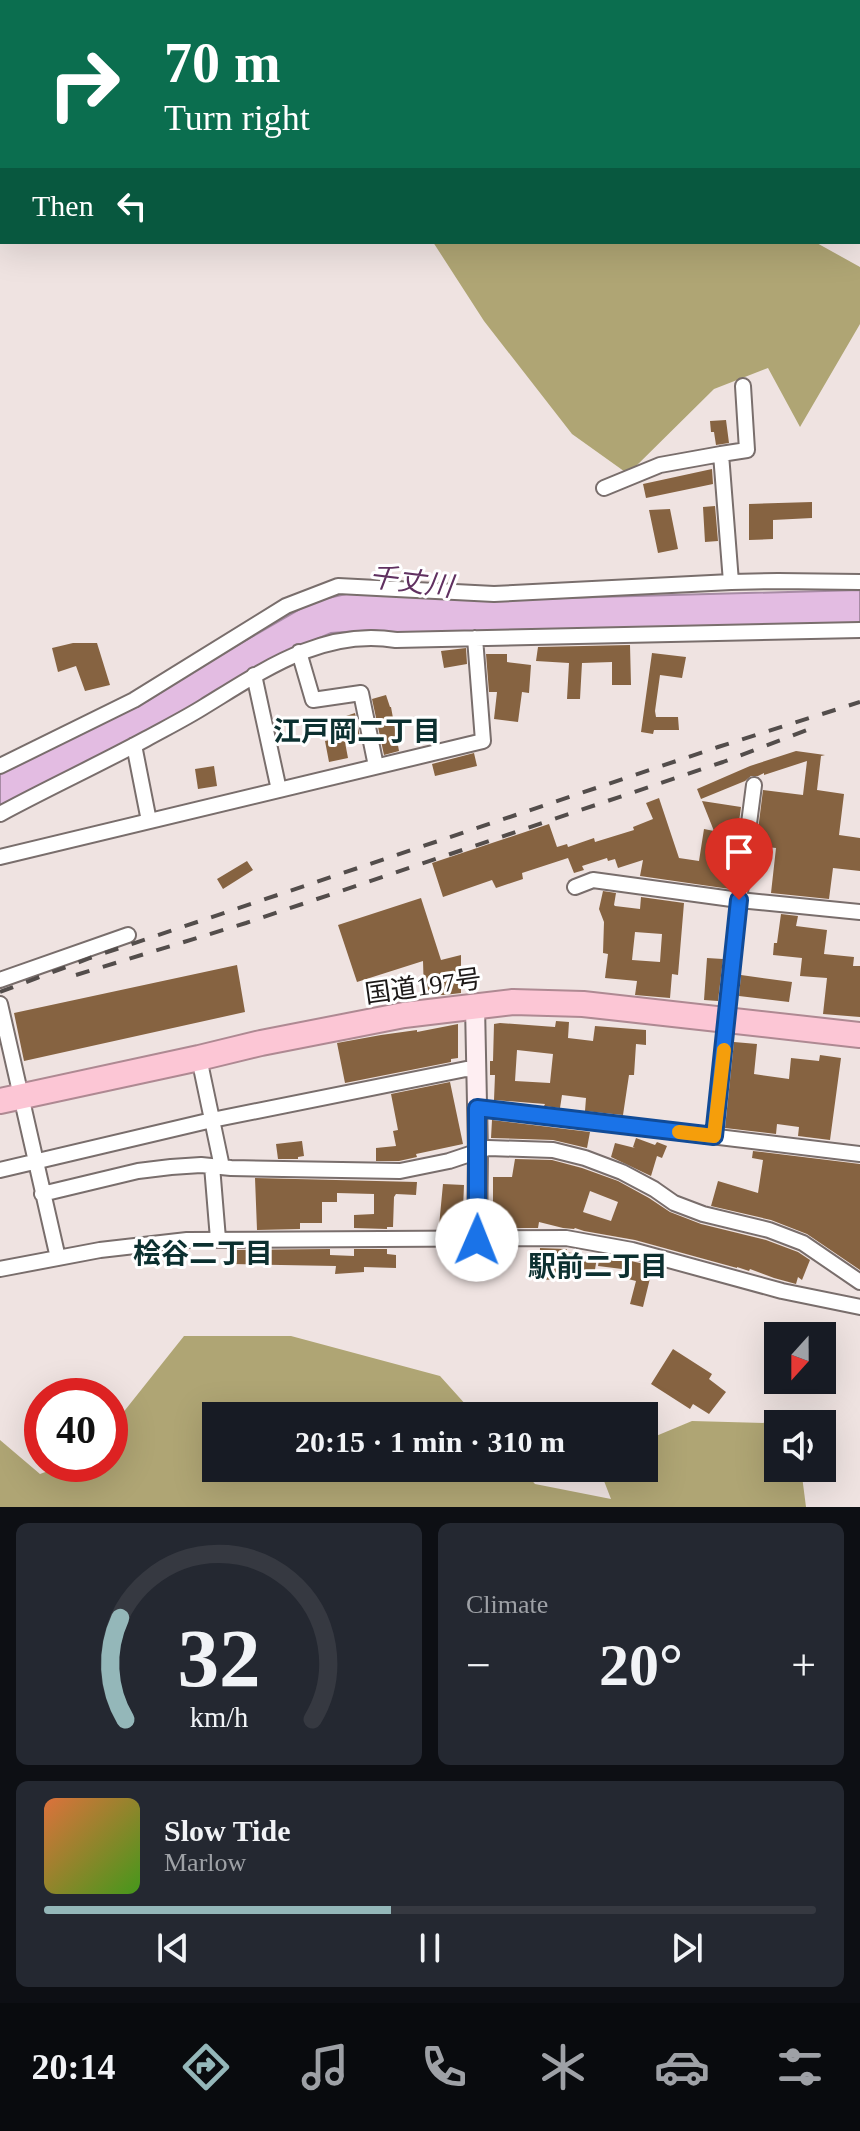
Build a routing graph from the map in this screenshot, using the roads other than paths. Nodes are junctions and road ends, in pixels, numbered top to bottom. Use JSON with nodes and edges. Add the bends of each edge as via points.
{"nodes":[{"id":1,"x":743,"y":386,"type":"dead end"},
{"id":2,"x":721,"y":454,"type":"junction"},
{"id":3,"x":604,"y":488,"type":"dead end"},
{"id":4,"x":731,"y":582,"type":"junction"},
{"id":5,"x":860,"y":582,"type":"edge"},
{"id":6,"x":860,"y":630,"type":"edge"},
{"id":7,"x":475,"y":638,"type":"junction"},
{"id":8,"x":299,"y":652,"type":"junction"},
{"id":9,"x":254,"y":675,"type":"junction"},
{"id":10,"x":134,"y":745,"type":"junction"},
{"id":11,"x":0,"y":766,"type":"edge"},
{"id":12,"x":376,"y":766,"type":"junction"},
{"id":13,"x":754,"y":785,"type":"dead end"},
{"id":14,"x":279,"y":790,"type":"junction"},
{"id":15,"x":0,"y":814,"type":"edge"},
{"id":16,"x":149,"y":821,"type":"junction"},
{"id":17,"x":0,"y":857,"type":"edge"},
{"id":18,"x":575,"y":887,"type":"dead end"},
{"id":19,"x":739,"y":900,"type":"junction"},
{"id":20,"x":860,"y":912,"type":"edge"},
{"id":21,"x":128,"y":935,"type":"dead end"},
{"id":22,"x":0,"y":980,"type":"edge"},
{"id":23,"x":0,"y":1004,"type":"edge"},
{"id":24,"x":475,"y":1006,"type":"junction"},
{"id":25,"x":728,"y":1020,"type":"junction"},
{"id":26,"x":860,"y":1035,"type":"edge"},
{"id":27,"x":199,"y":1058,"type":"junction"},
{"id":28,"x":476,"y":1070,"type":"junction"},
{"id":29,"x":10,"y":1099,"type":"edge"},
{"id":30,"x":477,"y":1108,"type":"junction"},
{"id":31,"x":212,"y":1120,"type":"junction"},
{"id":32,"x":714,"y":1136,"type":"junction"},
{"id":33,"x":478,"y":1152,"type":"junction"},
{"id":34,"x":860,"y":1154,"type":"edge"},
{"id":35,"x":36,"y":1162,"type":"junction"},
{"id":36,"x":217,"y":1166,"type":"junction"},
{"id":37,"x":0,"y":1170,"type":"edge"},
{"id":38,"x":42,"y":1194,"type":"junction"},
{"id":39,"x":218,"y":1239,"type":"junction"},
{"id":40,"x":477,"y":1240,"type":"junction"},
{"id":41,"x":58,"y":1258,"type":"junction"},
{"id":42,"x":0,"y":1269,"type":"edge"},
{"id":43,"x":860,"y":1282,"type":"edge"},
{"id":44,"x":860,"y":1307,"type":"edge"}],
"edges":[{"from":1,"to":2,"type":"street","via":[[747,450]]},
{"from":2,"to":3,"type":"street","via":[[660,465]]},
{"from":2,"to":4,"type":"street"},
{"from":4,"to":5,"type":"street"},
{"from":4,"to":11,"type":"street","via":[[494,594],[338,586],[286,606],[134,700]]},
{"from":6,"to":7,"type":"street"},
{"from":7,"to":8,"type":"street","via":[[375,637],[334,641]]},
{"from":7,"to":12,"type":"street","via":[[483,741]]},
{"from":8,"to":9,"type":"street"},
{"from":8,"to":12,"type":"street","via":[[313,700],[361,693]]},
{"from":9,"to":10,"type":"street"},
{"from":9,"to":14,"type":"street"},
{"from":10,"to":15,"type":"street"},
{"from":10,"to":16,"type":"street"},
{"from":12,"to":14,"type":"street"},
{"from":13,"to":19,"type":"street"},
{"from":14,"to":16,"type":"street"},
{"from":16,"to":17,"type":"street"},
{"from":18,"to":19,"type":"street","via":[[593,880]]},
{"from":19,"to":20,"type":"street"},
{"from":19,"to":25,"type":"street"},
{"from":21,"to":22,"type":"street"},
{"from":23,"to":29,"type":"street"},
{"from":24,"to":25,"type":"highway","name":"国道197号","via":[[571,1002]]},
{"from":24,"to":27,"type":"highway","name":"国道197号","via":[[404,1015]]},
{"from":24,"to":28,"type":"street"},
{"from":25,"to":26,"type":"highway","name":"国道197号"},
{"from":25,"to":32,"type":"street"},
{"from":27,"to":29,"type":"highway","name":"国道197号"},
{"from":27,"to":31,"type":"street"},
{"from":28,"to":30,"type":"street"},
{"from":28,"to":31,"type":"street"},
{"from":29,"to":35,"type":"street"},
{"from":30,"to":32,"type":"street"},
{"from":30,"to":33,"type":"street"},
{"from":31,"to":35,"type":"street"},
{"from":31,"to":36,"type":"street"},
{"from":32,"to":34,"type":"street"},
{"from":33,"to":36,"type":"street","via":[[400,1171]]},
{"from":33,"to":40,"type":"street"},
{"from":33,"to":43,"type":"street","via":[[553,1150],[585,1158],[622,1172],[674,1203],[803,1243]]},
{"from":35,"to":37,"type":"street"},
{"from":35,"to":38,"type":"street"},
{"from":36,"to":38,"type":"street","via":[[138,1171]]},
{"from":36,"to":39,"type":"street"},
{"from":38,"to":41,"type":"street"},
{"from":39,"to":40,"type":"street"},
{"from":39,"to":41,"type":"street"},
{"from":40,"to":44,"type":"street","via":[[566,1238]]},
{"from":41,"to":42,"type":"street"}]}
